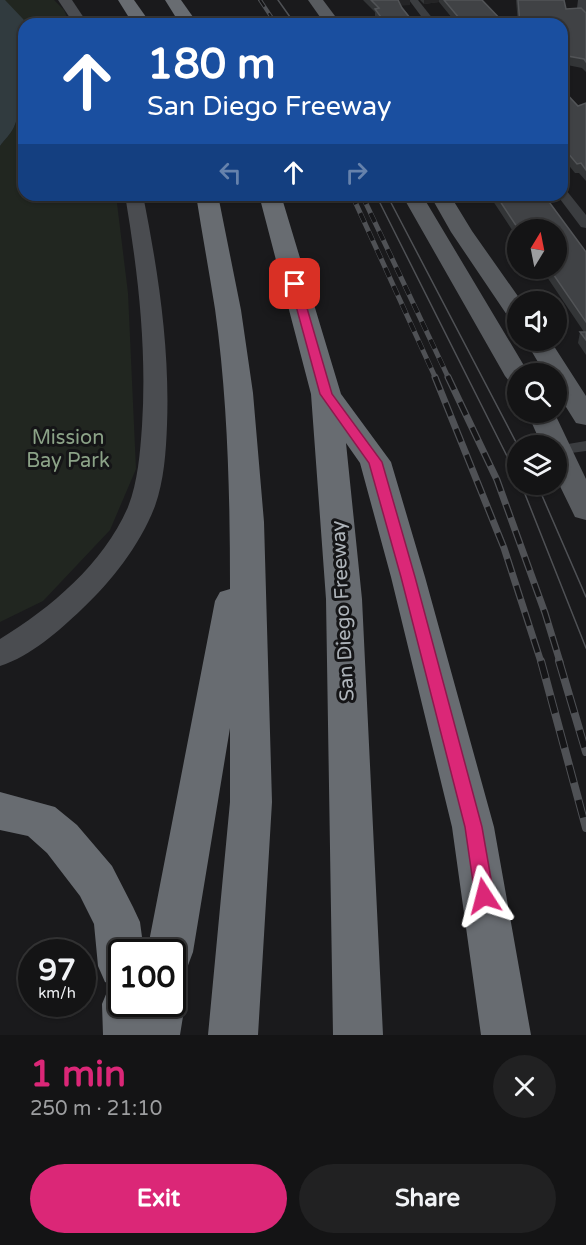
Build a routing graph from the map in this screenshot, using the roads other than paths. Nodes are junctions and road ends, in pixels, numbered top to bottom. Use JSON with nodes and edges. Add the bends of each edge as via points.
{"nodes":[{"id":1,"x":65,"y":0,"type":"edge"},
{"id":2,"x":126,"y":0,"type":"edge"},
{"id":3,"x":173,"y":0,"type":"edge"},
{"id":4,"x":315,"y":0,"type":"edge"},
{"id":5,"x":413,"y":0,"type":"edge"},
{"id":6,"x":582,"y":0,"type":"edge"},
{"id":7,"x":586,"y":16,"type":"edge"},
{"id":8,"x":77,"y":18,"type":"edge"},
{"id":9,"x":138,"y":18,"type":"edge"},
{"id":10,"x":185,"y":18,"type":"edge"},
{"id":11,"x":328,"y":18,"type":"edge"},
{"id":12,"x":427,"y":18,"type":"edge"},
{"id":13,"x":135,"y":201,"type":"edge"},
{"id":14,"x":208,"y":201,"type":"edge"},
{"id":15,"x":272,"y":201,"type":"edge"},
{"id":16,"x":416,"y":201,"type":"edge"},
{"id":17,"x":444,"y":201,"type":"edge"},
{"id":18,"x":568,"y":201,"type":"edge"},
{"id":19,"x":586,"y":224,"type":"edge"},
{"id":20,"x":507,"y":297,"type":"edge"},
{"id":21,"x":544,"y":351,"type":"edge"},
{"id":22,"x":510,"y":363,"type":"edge"},
{"id":23,"x":326,"y":394,"type":"junction"},
{"id":24,"x":586,"y":417,"type":"edge"},
{"id":25,"x":550,"y":423,"type":"edge"},
{"id":26,"x":572,"y":448,"type":"edge"},
{"id":27,"x":586,"y":510,"type":"edge"},
{"id":28,"x":247,"y":522,"type":"junction"},
{"id":29,"x":0,"y":654,"type":"edge"},
{"id":30,"x":0,"y":811,"type":"edge"},
{"id":31,"x":119,"y":939,"type":"edge"},
{"id":32,"x":172,"y":939,"type":"edge"},
{"id":33,"x":127,"y":1017,"type":"edge"},
{"id":34,"x":158,"y":1017,"type":"edge"},
{"id":35,"x":128,"y":1035,"type":"edge"},
{"id":36,"x":155,"y":1035,"type":"edge"},
{"id":37,"x":233,"y":1035,"type":"edge"},
{"id":38,"x":358,"y":1035,"type":"edge"},
{"id":39,"x":506,"y":1035,"type":"edge"}],
"edges":[{"from":1,"to":8,"type":"main road"},
{"from":2,"to":9,"type":"highway"},
{"from":3,"to":10,"type":"highway"},
{"from":4,"to":11,"type":"main road"},
{"from":5,"to":12,"type":"street"},
{"from":6,"to":7,"type":"street"},
{"from":13,"to":29,"type":"main road","via":[[156,346],[152,467],[139,511],[124,541],[84,589],[50,620]]},
{"from":14,"to":28,"type":"highway","via":[[237,381]]},
{"from":15,"to":23,"type":"highway","name":"San Diego Freeway"},
{"from":16,"to":22,"type":"main road"},
{"from":17,"to":20,"type":"main road"},
{"from":18,"to":19,"type":"street"},
{"from":21,"to":24,"type":"main road"},
{"from":23,"to":38,"type":"highway","name":"San Diego Freeway","via":[[344,599]]},
{"from":23,"to":39,"type":"highway","via":[[375,462],[411,588],[473,827]]},
{"from":25,"to":26,"type":"main road"},
{"from":26,"to":27,"type":"main road"},
{"from":28,"to":32,"type":"highway"},
{"from":28,"to":37,"type":"highway","via":[[251,802]]},
{"from":30,"to":31,"type":"highway","via":[[40,820],[62,839],[96,881],[117,922]]},
{"from":33,"to":35,"type":"highway"},
{"from":34,"to":36,"type":"highway"}]}
